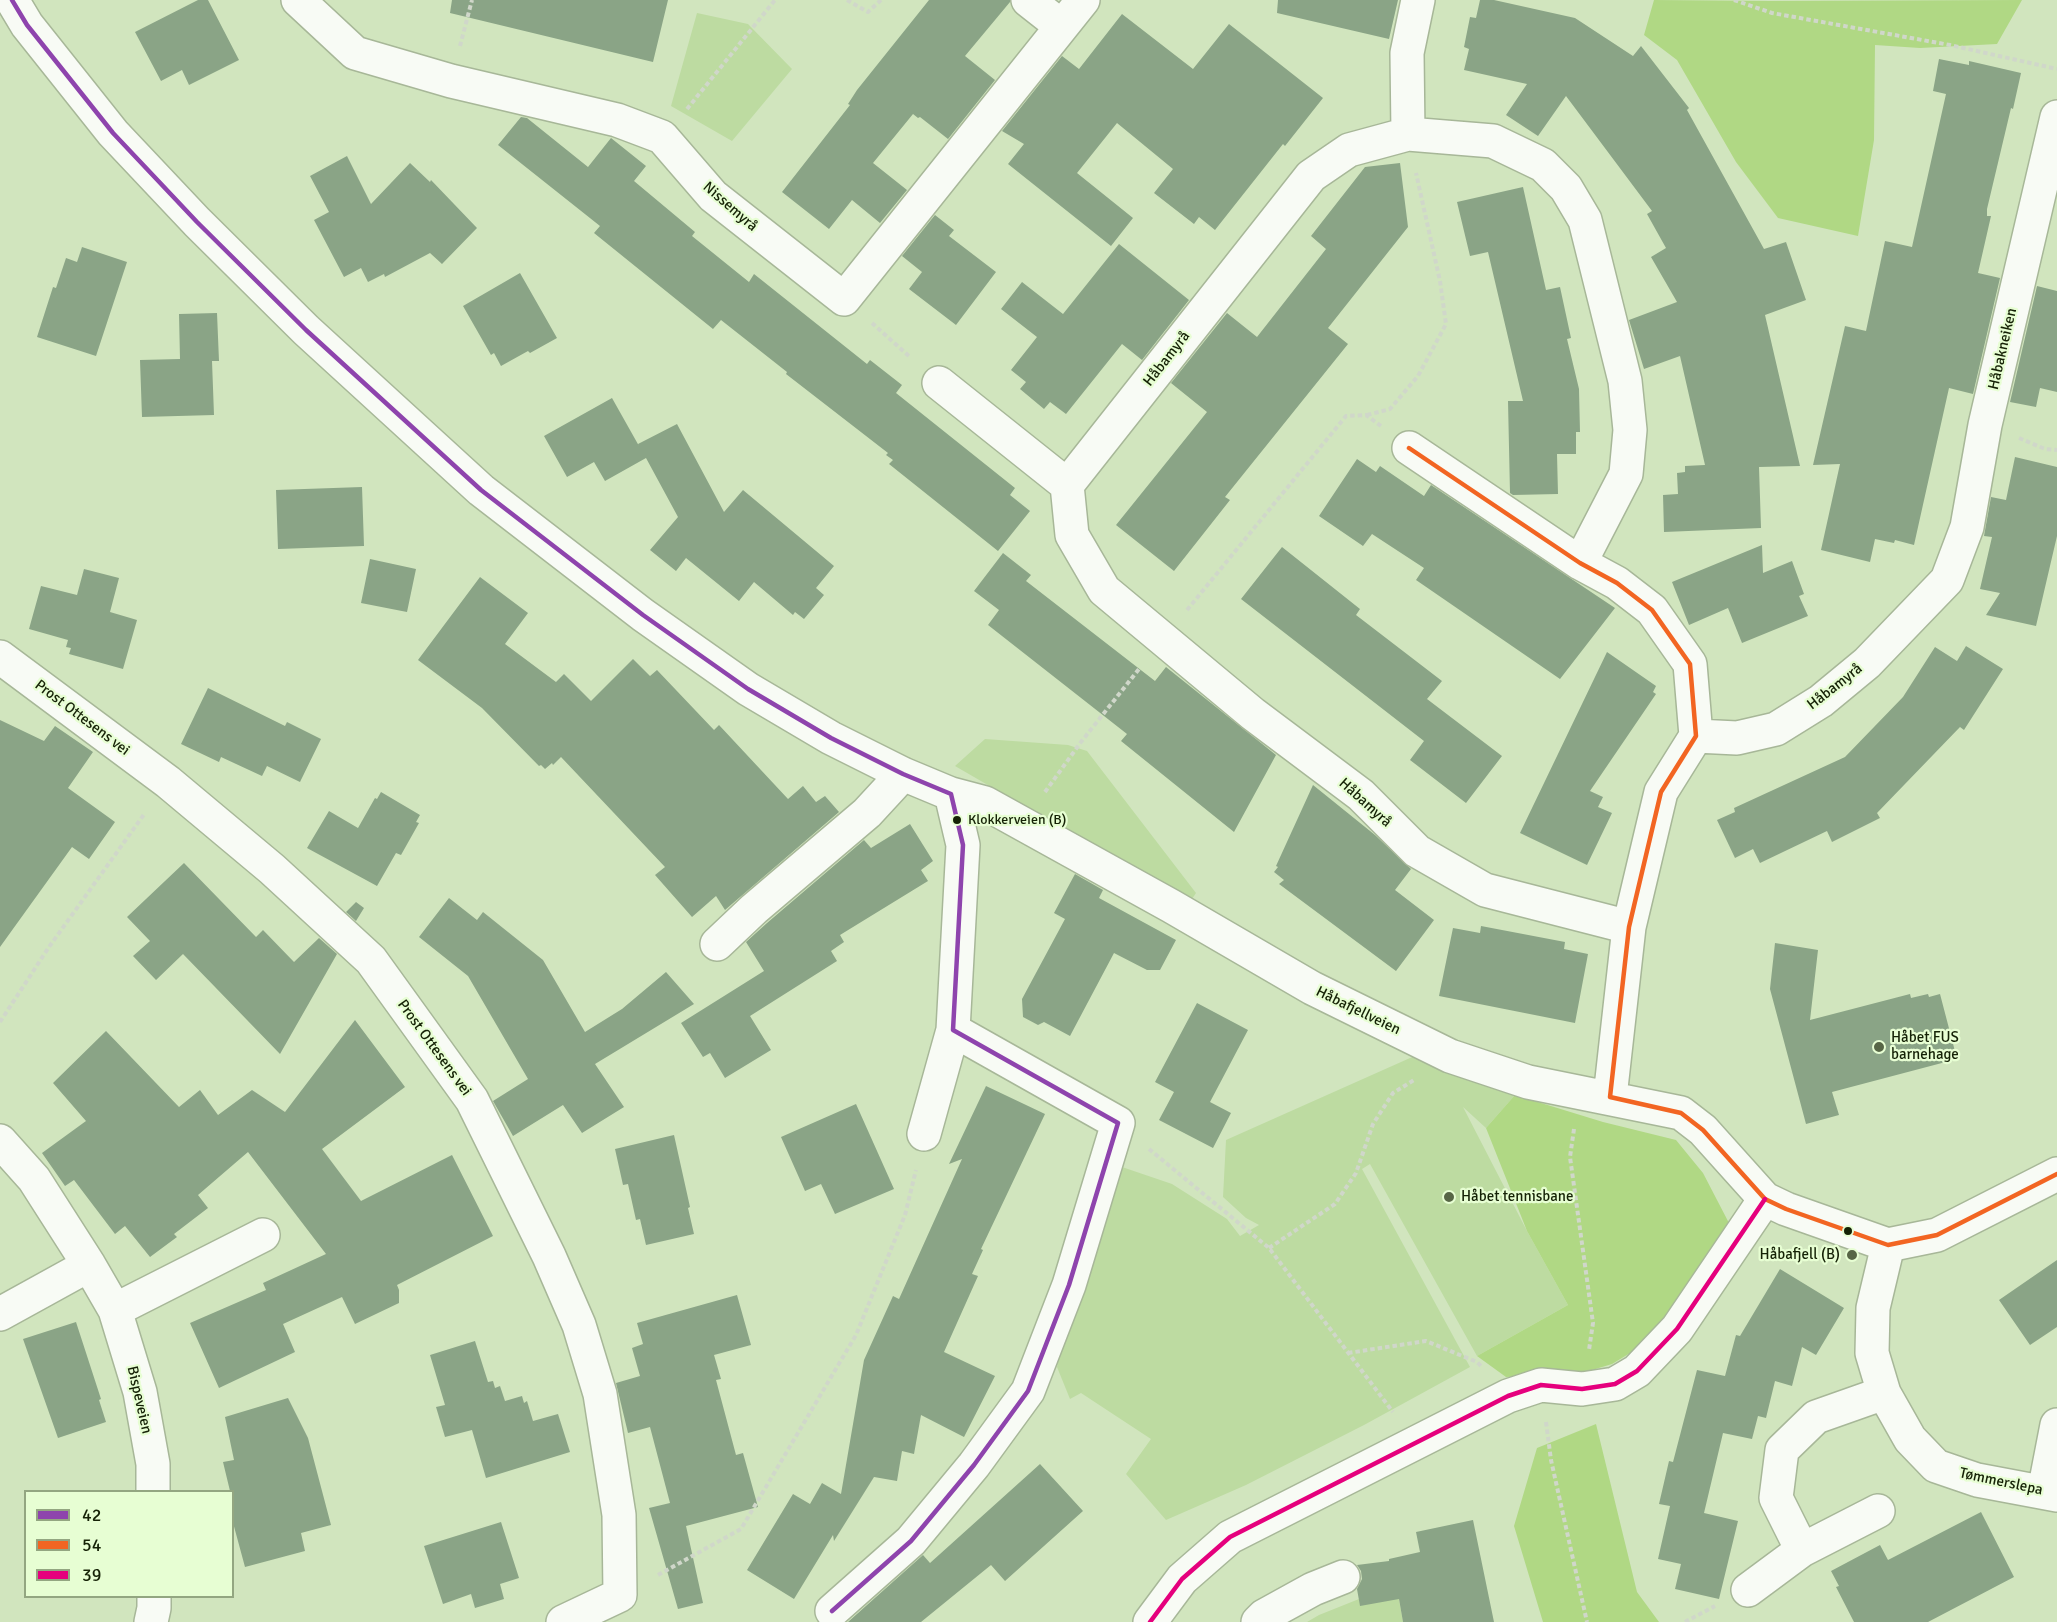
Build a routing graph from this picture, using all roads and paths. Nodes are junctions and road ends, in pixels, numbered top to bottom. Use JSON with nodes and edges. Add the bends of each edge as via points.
{"nodes":[{"id":1,"x":12,"y":0,"type":"edge"},
{"id":2,"x":298,"y":0,"type":"edge"},
{"id":3,"x":471,"y":0,"type":"edge"},
{"id":4,"x":775,"y":0,"type":"edge"},
{"id":5,"x":847,"y":0,"type":"edge"},
{"id":6,"x":881,"y":0,"type":"edge"},
{"id":7,"x":1028,"y":0,"type":"edge"},
{"id":8,"x":1083,"y":0,"type":"edge"},
{"id":9,"x":1418,"y":0,"type":"edge"},
{"id":10,"x":1734,"y":0,"type":"edge"},
{"id":11,"x":1061,"y":26,"type":"junction"},
{"id":12,"x":2057,"y":69,"type":"edge"},
{"id":13,"x":451,"y":81,"type":"junction"},
{"id":14,"x":2057,"y":117,"type":"edge"},
{"id":15,"x":1408,"y":134,"type":"junction"},
{"id":16,"x":663,"y":137,"type":"junction"},
{"id":17,"x":844,"y":299,"type":"junction"},
{"id":18,"x":939,"y":383,"type":"joint"},
{"id":19,"x":1366,"y":415,"type":"junction"},
{"id":20,"x":1409,"y":448,"type":"joint"},
{"id":21,"x":1067,"y":485,"type":"junction"},
{"id":22,"x":1580,"y":563,"type":"junction"},
{"id":23,"x":1947,"y":580,"type":"joint"},
{"id":24,"x":1162,"y":640,"type":"junction"},
{"id":25,"x":0,"y":657,"type":"edge"},
{"id":26,"x":1696,"y":735,"type":"junction"},
{"id":27,"x":903,"y":774,"type":"junction"},
{"id":28,"x":168,"y":782,"type":"junction"},
{"id":29,"x":951,"y":794,"type":"junction"},
{"id":30,"x":1021,"y":824,"type":"junction"},
{"id":31,"x":1629,"y":927,"type":"junction"},
{"id":32,"x":717,"y":944,"type":"dead end"},
{"id":33,"x":0,"y":1022,"type":"edge"},
{"id":34,"x":953,"y":1030,"type":"junction"},
{"id":35,"x":1450,"y":1056,"type":"junction"},
{"id":36,"x":1610,"y":1097,"type":"junction"},
{"id":37,"x":1576,"y":1119,"type":"dead end"},
{"id":38,"x":1118,"y":1123,"type":"junction"},
{"id":39,"x":924,"y":1134,"type":"joint"},
{"id":40,"x":0,"y":1141,"type":"edge"},
{"id":41,"x":2057,"y":1174,"type":"edge"},
{"id":42,"x":1765,"y":1199,"type":"junction"},
{"id":43,"x":263,"y":1235,"type":"dead end"},
{"id":44,"x":1888,"y":1245,"type":"junction"},
{"id":45,"x":1269,"y":1248,"type":"junction"},
{"id":46,"x":89,"y":1265,"type":"junction"},
{"id":47,"x":115,"y":1310,"type":"junction"},
{"id":48,"x":0,"y":1314,"type":"edge"},
{"id":49,"x":1348,"y":1353,"type":"junction"},
{"id":50,"x":1541,"y":1385,"type":"junction"},
{"id":51,"x":1582,"y":1389,"type":"junction"},
{"id":52,"x":1884,"y":1393,"type":"junction"},
{"id":53,"x":1508,"y":1396,"type":"junction"},
{"id":54,"x":2057,"y":1425,"type":"edge"},
{"id":55,"x":1416,"y":1442,"type":"junction"},
{"id":56,"x":153,"y":1490,"type":"edge"},
{"id":57,"x":2051,"y":1493,"type":"edge"},
{"id":58,"x":1878,"y":1511,"type":"dead end"},
{"id":59,"x":1802,"y":1550,"type":"junction"},
{"id":60,"x":1343,"y":1577,"type":"dead end"},
{"id":61,"x":1748,"y":1590,"type":"dead end"},
{"id":62,"x":620,"y":1595,"type":"junction"},
{"id":63,"x":154,"y":1598,"type":"edge"},
{"id":64,"x":832,"y":1611,"type":"dead end"},
{"id":65,"x":151,"y":1622,"type":"edge"},
{"id":66,"x":563,"y":1622,"type":"edge"},
{"id":67,"x":1150,"y":1622,"type":"edge"},
{"id":68,"x":1258,"y":1622,"type":"edge"},
{"id":69,"x":1587,"y":1622,"type":"edge"}],
"edges":[{"from":1,"to":27,"type":"street","name":"Håbafjellveien","via":[[27,25],[113,133],[197,222],[306,330],[481,490],[643,615],[748,689],[831,738]]},
{"from":2,"to":13,"type":"street","name":"Nissemyrå","via":[[355,53]]},
{"from":3,"to":13,"type":"path"},
{"from":4,"to":16,"type":"path"},
{"from":5,"to":6,"type":"path","via":[[868,12]]},
{"from":7,"to":11,"type":"street"},
{"from":8,"to":11,"type":"street"},
{"from":9,"to":15,"type":"street","via":[[1407,53]]},
{"from":10,"to":12,"type":"path","via":[[1772,13]]},
{"from":11,"to":17,"type":"street"},
{"from":13,"to":16,"type":"street","name":"Nissemyrå","via":[[618,120]]},
{"from":14,"to":23,"type":"street","name":"Håbakneiken","via":[[1985,425],[1966,527]]},
{"from":15,"to":19,"type":"path","via":[[1446,324],[1418,376],[1390,409]]},
{"from":15,"to":21,"type":"street","name":"Håbamyrå","via":[[1349,150],[1311,176]]},
{"from":15,"to":22,"type":"street","name":"Håbamyrå","via":[[1493,141],[1543,165],[1566,188],[1585,220],[1625,381],[1630,430],[1626,474]]},
{"from":16,"to":17,"type":"street","name":"Nissemyrå","via":[[713,196]]},
{"from":17,"to":18,"type":"path"},
{"from":18,"to":21,"type":"street"},
{"from":19,"to":20,"type":"path"},
{"from":19,"to":24,"type":"path","via":[[1346,416]]},
{"from":20,"to":22,"type":"street"},
{"from":21,"to":24,"type":"street","name":"Håbamyrå","via":[[1072,535],[1104,590]]},
{"from":22,"to":26,"type":"street","via":[[1617,583],[1652,610],[1690,664]]},
{"from":23,"to":26,"type":"street","name":"Håbamyrå","via":[[1867,663],[1821,701],[1776,729],[1737,738]]},
{"from":24,"to":30,"type":"path"},
{"from":24,"to":31,"type":"street","name":"Håbamyrå","via":[[1361,795],[1417,851],[1485,890]]},
{"from":25,"to":28,"type":"street","name":"Prost Ottesens vei"},
{"from":26,"to":31,"type":"street","via":[[1661,792]]},
{"from":27,"to":29,"type":"street","name":"Håbafjellveien"},
{"from":27,"to":32,"type":"street","via":[[867,813]]},
{"from":28,"to":33,"type":"path"},
{"from":28,"to":62,"type":"street","name":"Prost Ottesens vei","via":[[272,869],[371,960],[472,1100],[549,1256],[579,1325],[597,1383],[620,1515]]},
{"from":29,"to":30,"type":"street","name":"Håbafjellveien","via":[[985,803]]},
{"from":29,"to":34,"type":"street","via":[[963,845]]},
{"from":30,"to":35,"type":"street","name":"Håbafjellveien","via":[[1311,988]]},
{"from":31,"to":36,"type":"street"},
{"from":34,"to":38,"type":"street"},
{"from":34,"to":39,"type":"street"},
{"from":35,"to":36,"type":"street","name":"Håbafjellveien","via":[[1528,1082]]},
{"from":35,"to":45,"type":"path","via":[[1393,1093],[1373,1124],[1356,1173],[1335,1204]]},
{"from":36,"to":42,"type":"street","name":"Håbafjellveien","via":[[1681,1113],[1703,1130]]},
{"from":37,"to":51,"type":"path","via":[[1570,1157],[1593,1323]]},
{"from":38,"to":45,"type":"path"},
{"from":38,"to":64,"type":"street","via":[[1069,1285],[1028,1391],[911,1542]]},
{"from":39,"to":62,"type":"path","via":[[905,1215],[856,1335],[741,1529]]},
{"from":40,"to":46,"type":"street","name":"Bispeveien","via":[[34,1179]]},
{"from":41,"to":44,"type":"street","via":[[1937,1235]]},
{"from":42,"to":44,"type":"street","name":"Håbafjellveien"},
{"from":42,"to":51,"type":"street","via":[[1677,1329],[1638,1371],[1615,1384]]},
{"from":43,"to":47,"type":"street"},
{"from":44,"to":52,"type":"street","name":"Tømmerslepa","via":[[1874,1308],[1872,1353]]},
{"from":45,"to":49,"type":"path"},
{"from":46,"to":47,"type":"street","name":"Bispeveien"},
{"from":46,"to":48,"type":"street"},
{"from":47,"to":56,"type":"street","name":"Bispeveien","via":[[140,1392],[153,1464]]},
{"from":49,"to":53,"type":"path","via":[[1426,1341],[1477,1362]]},
{"from":49,"to":55,"type":"path"},
{"from":50,"to":51,"type":"street"},
{"from":50,"to":53,"type":"street"},
{"from":50,"to":69,"type":"path","via":[[1551,1460]]},
{"from":52,"to":57,"type":"street","name":"Tømmerslepa","via":[[1910,1439],[1936,1466],[1977,1480]]},
{"from":52,"to":59,"type":"street","via":[[1816,1418],[1782,1450],[1776,1498]]},
{"from":53,"to":55,"type":"street"},
{"from":54,"to":57,"type":"street"},
{"from":55,"to":67,"type":"street","via":[[1230,1537],[1182,1579]]},
{"from":58,"to":59,"type":"street"},
{"from":59,"to":61,"type":"street"},
{"from":60,"to":68,"type":"street","via":[[1313,1589]]},
{"from":62,"to":66,"type":"street"},
{"from":63,"to":65,"type":"street"}]}
